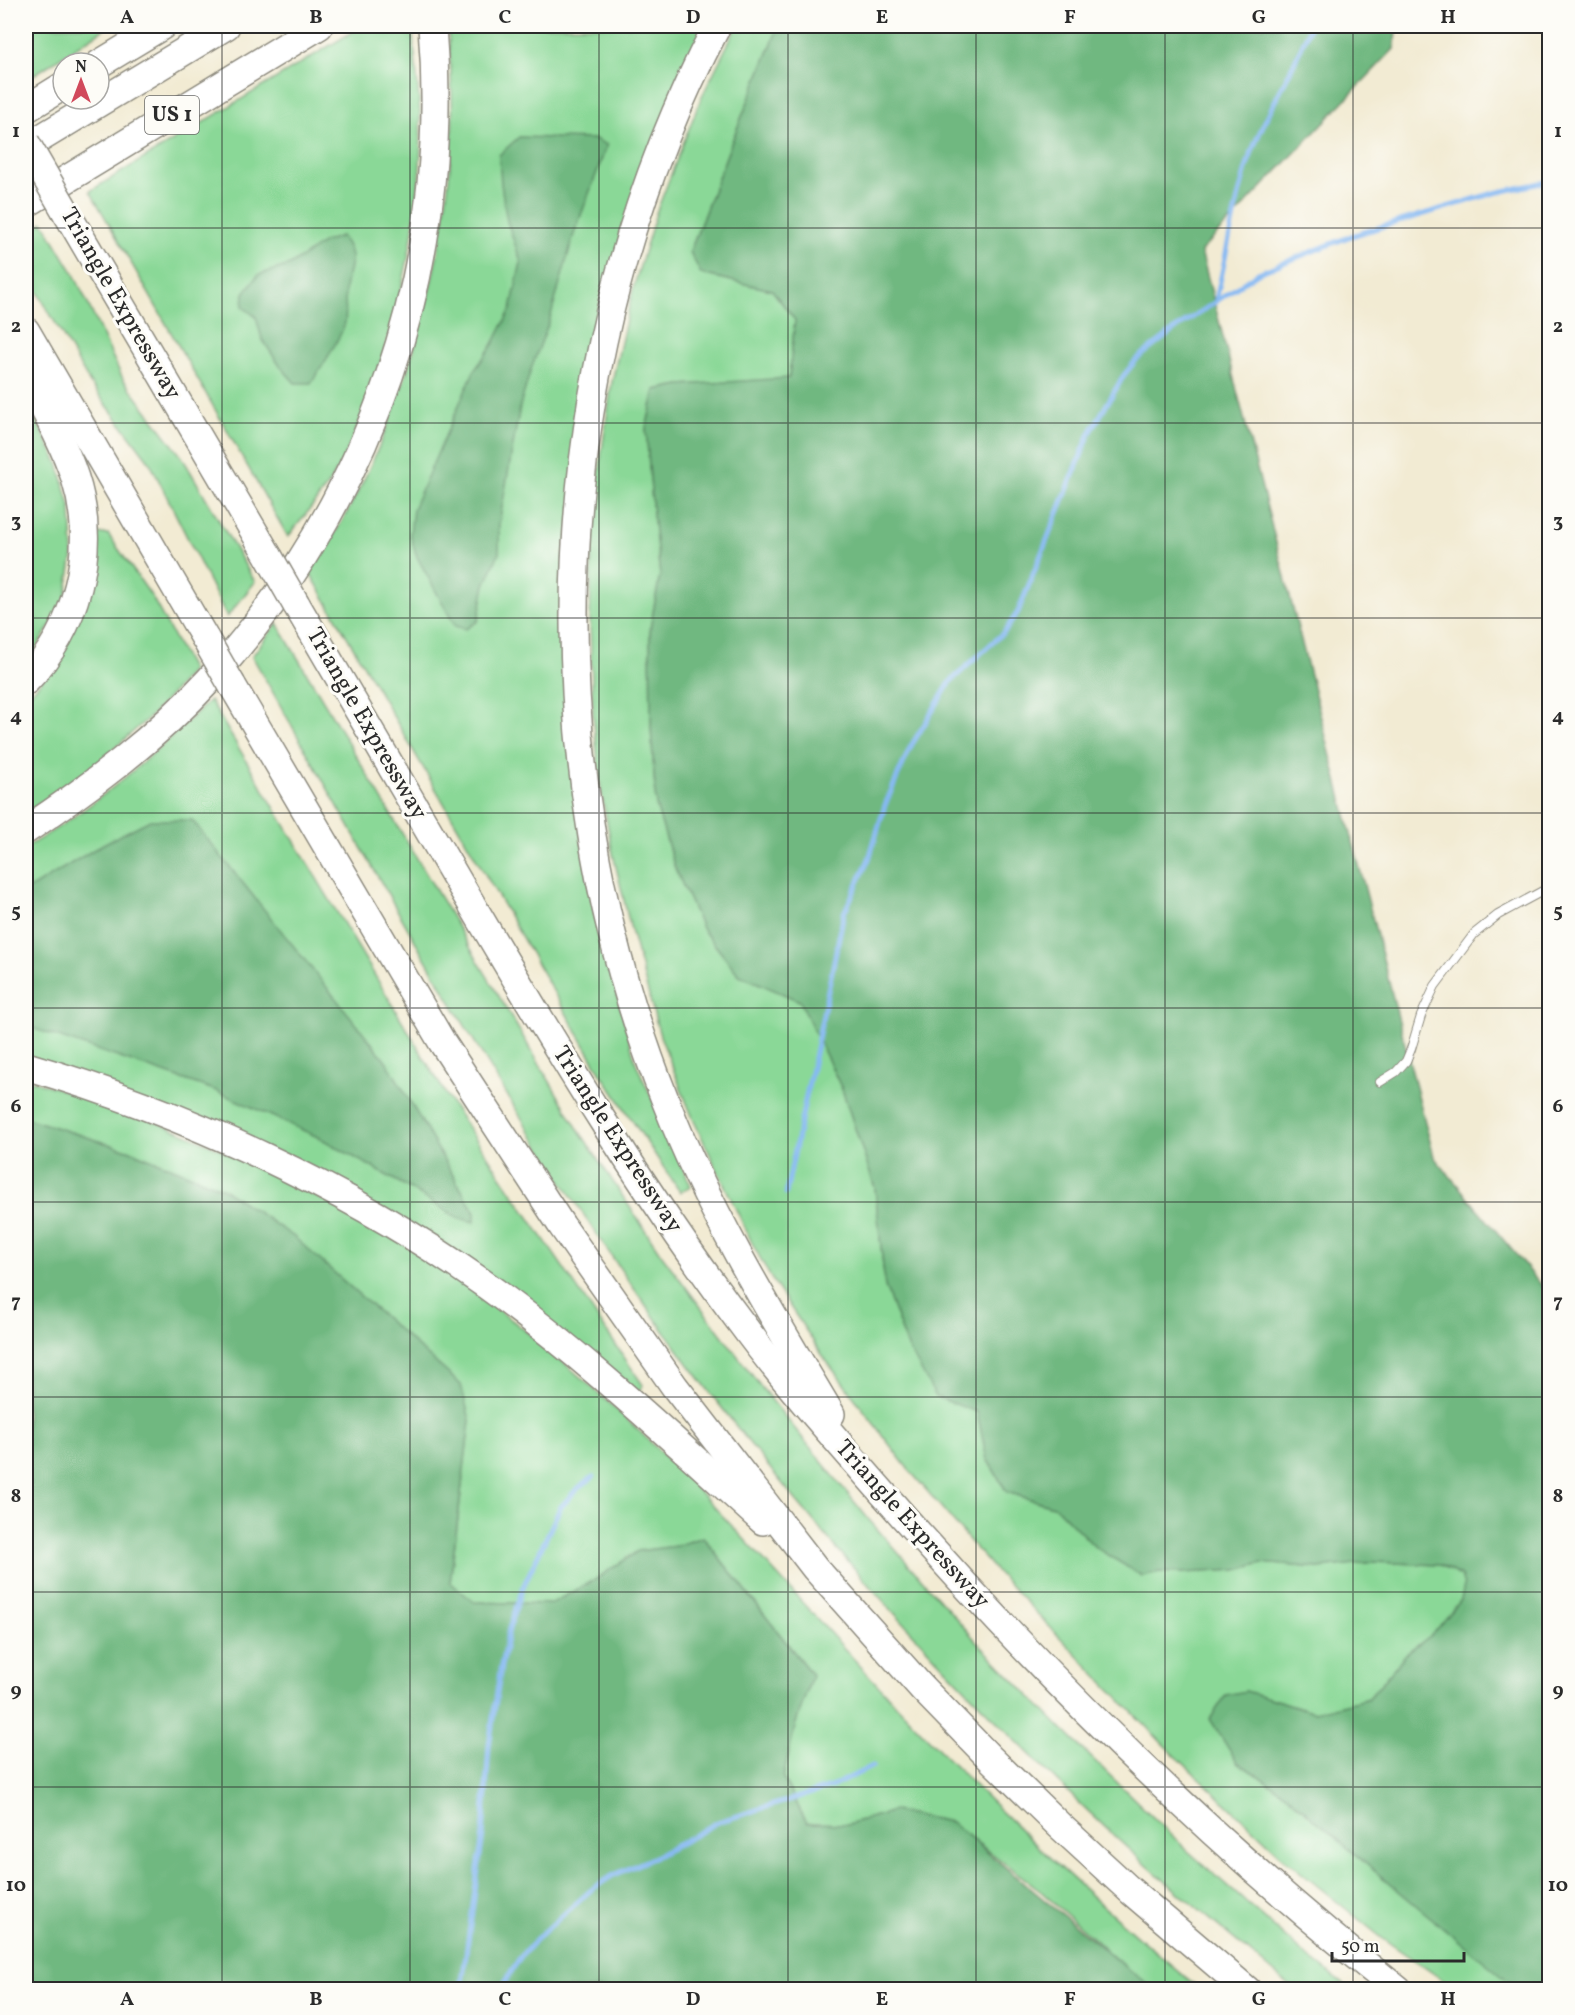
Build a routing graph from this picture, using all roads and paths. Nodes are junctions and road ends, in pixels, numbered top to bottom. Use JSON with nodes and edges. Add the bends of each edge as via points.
{"nodes":[{"id":1,"x":140,"y":26,"type":"edge"},
{"id":2,"x":162,"y":26,"type":"edge"},
{"id":3,"x":226,"y":26,"type":"edge"},
{"id":4,"x":319,"y":26,"type":"edge"},
{"id":5,"x":432,"y":26,"type":"edge"},
{"id":6,"x":717,"y":26,"type":"edge"},
{"id":7,"x":111,"y":56,"type":"edge"},
{"id":8,"x":111,"y":57,"type":"edge"},
{"id":9,"x":51,"y":93,"type":"edge"},
{"id":10,"x":26,"y":109,"type":"edge"},
{"id":11,"x":26,"y":145,"type":"edge"},
{"id":12,"x":26,"y":204,"type":"edge"},
{"id":13,"x":26,"y":331,"type":"edge"},
{"id":14,"x":26,"y":375,"type":"edge"},
{"id":15,"x":26,"y":681,"type":"edge"},
{"id":16,"x":26,"y":830,"type":"edge"},
{"id":17,"x":1550,"y":887,"type":"edge"},
{"id":18,"x":26,"y":1066,"type":"edge"},
{"id":19,"x":1380,"y":1082,"type":"dead end"},
{"id":20,"x":868,"y":1477,"type":"junction"},
{"id":21,"x":815,"y":1568,"type":"junction"},
{"id":22,"x":1247,"y":1989,"type":"edge"},
{"id":23,"x":1398,"y":1989,"type":"edge"}],
"edges":[{"from":1,"to":7,"type":"highway"},
{"from":2,"to":8,"type":"highway"},
{"from":3,"to":11,"type":"highway","number":"US 1"},
{"from":4,"to":12,"type":"highway","number":"US 1"},
{"from":5,"to":16,"type":"highway","via":[[432,181],[416,281],[390,377],[351,472],[301,561],[242,643],[208,681],[108,772]]},
{"from":6,"to":20,"type":"highway","via":[[671,126],[639,210],[594,388],[575,565],[579,742],[608,921],[665,1100],[731,1244]]},
{"from":9,"to":10,"type":"highway"},
{"from":11,"to":20,"type":"highway","name":"Triangle Expressway","bridge":true,"via":[[536,1014],[631,1166],[748,1333]]},
{"from":13,"to":21,"type":"highway","bridge":true,"via":[[442,1042],[562,1226],[675,1387]]},
{"from":14,"to":15,"type":"highway","via":[[68,461],[80,498],[84,535],[82,566],[71,611],[50,652]]},
{"from":17,"to":19,"type":"lane","via":[[1498,915],[1474,934],[1435,986],[1406,1061]]},
{"from":18,"to":21,"type":"highway","via":[[114,1094],[228,1140],[430,1248],[482,1282],[582,1359]]},
{"from":20,"to":23,"type":"highway","name":"Triangle Expressway","via":[[996,1619],[1129,1754],[1269,1883]]},
{"from":21,"to":22,"type":"highway","via":[[922,1688],[1014,1780],[1132,1892]]}]}
